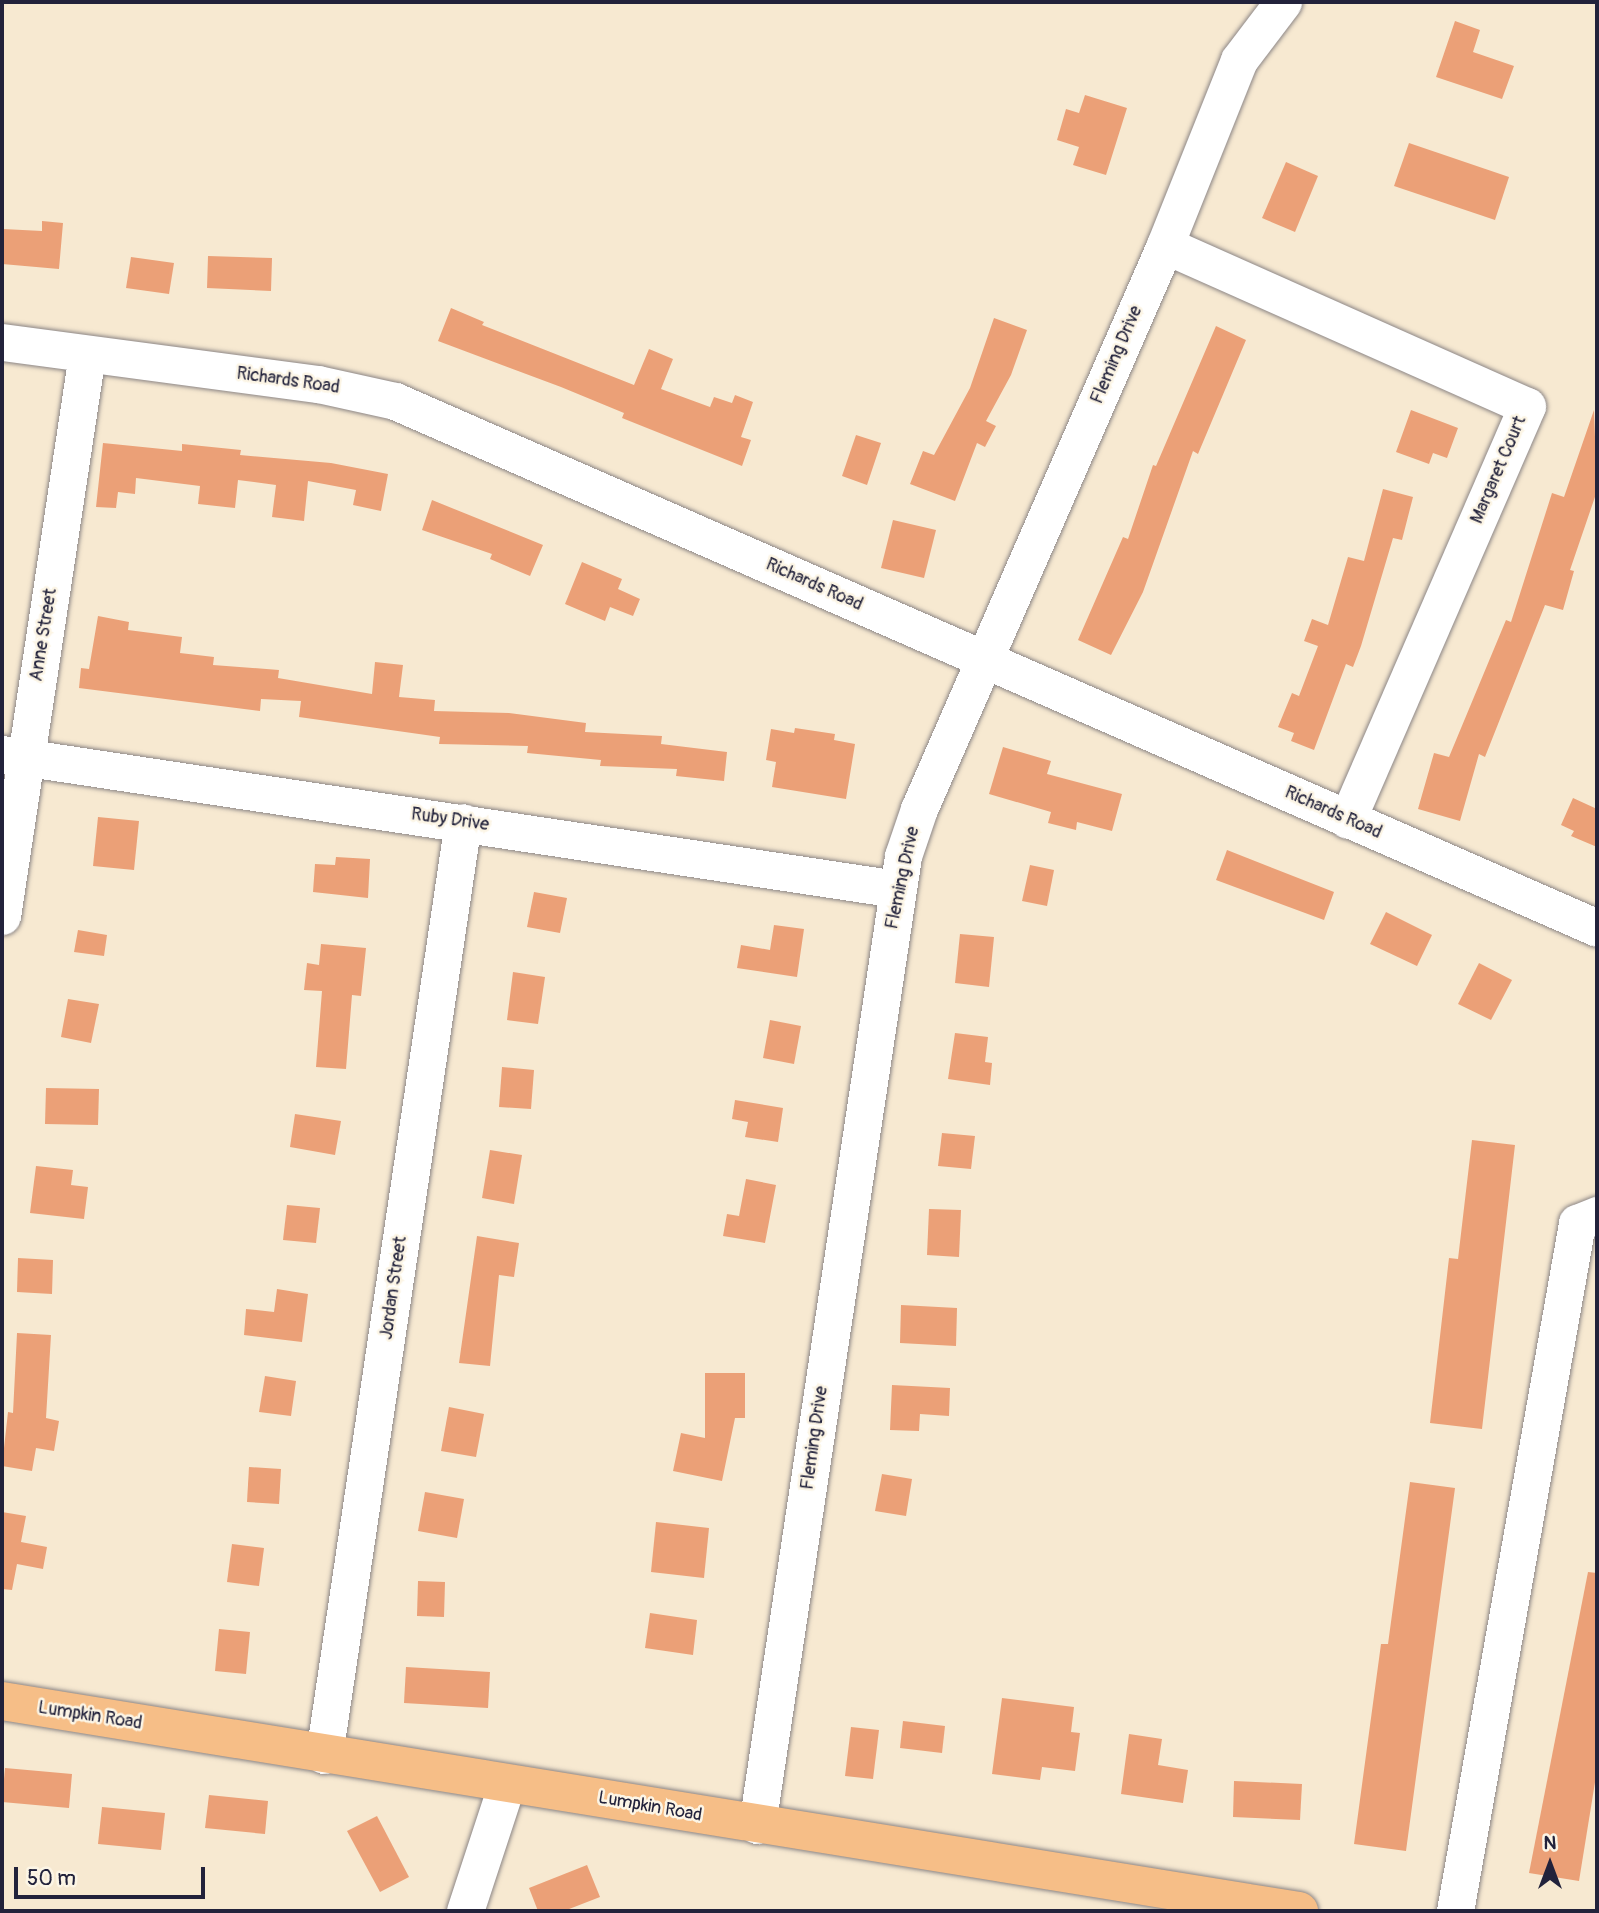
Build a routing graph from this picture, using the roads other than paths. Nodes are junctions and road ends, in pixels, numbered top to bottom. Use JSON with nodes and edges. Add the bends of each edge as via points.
{"nodes":[{"id":1,"x":1283,"y":2,"type":"edge"},
{"id":2,"x":1165,"y":245,"type":"junction"},
{"id":3,"x":2,"y":342,"type":"edge"},
{"id":4,"x":87,"y":354,"type":"junction"},
{"id":5,"x":984,"y":660,"type":"junction"},
{"id":6,"x":14,"y":756,"type":"edge"},
{"id":7,"x":1347,"y":820,"type":"junction"},
{"id":8,"x":463,"y":822,"type":"junction"},
{"id":9,"x":897,"y":889,"type":"junction"},
{"id":10,"x":2,"y":916,"type":"edge"},
{"id":11,"x":1597,"y":929,"type":"edge"},
{"id":12,"x":1597,"y":1215,"type":"edge"},
{"id":13,"x":2,"y":1701,"type":"edge"},
{"id":14,"x":324,"y":1755,"type":"junction"},
{"id":15,"x":507,"y":1783,"type":"junction"},
{"id":16,"x":757,"y":1825,"type":"junction"},
{"id":17,"x":1254,"y":1908,"type":"edge"},
{"id":18,"x":465,"y":1911,"type":"edge"},
{"id":19,"x":1299,"y":1911,"type":"edge"},
{"id":20,"x":1455,"y":1911,"type":"edge"}],
"edges":[{"from":1,"to":2,"type":"street","name":"Fleming Drive","via":[[1239,60]]},
{"from":2,"to":5,"type":"street","name":"Fleming Drive"},
{"from":2,"to":7,"type":"street","name":"Margaret Court","via":[[1527,406]]},
{"from":3,"to":4,"type":"street","name":"Richards Road"},
{"from":4,"to":5,"type":"street","name":"Richards Road","via":[[318,384],[395,401]]},
{"from":4,"to":6,"type":"street","name":"Anne Street"},
{"from":5,"to":7,"type":"street","name":"Richards Road"},
{"from":5,"to":9,"type":"street","name":"Fleming Drive","via":[[919,809]]},
{"from":6,"to":8,"type":"street","name":"Ruby Drive"},
{"from":6,"to":10,"type":"street","name":"Anne Street"},
{"from":7,"to":11,"type":"street","name":"Richards Road"},
{"from":8,"to":9,"type":"street","name":"Ruby Drive"},
{"from":8,"to":14,"type":"street","name":"Jordan Street"},
{"from":9,"to":16,"type":"street","name":"Fleming Drive"},
{"from":12,"to":20,"type":"street","via":[[1577,1223]]},
{"from":13,"to":14,"type":"main road","name":"Lumpkin Road"},
{"from":14,"to":15,"type":"main road","name":"Lumpkin Road"},
{"from":15,"to":16,"type":"main road","name":"Lumpkin Road"},
{"from":15,"to":18,"type":"street"},
{"from":16,"to":17,"type":"main road","name":"Lumpkin Road"},
{"from":17,"to":19,"type":"main road","name":"Lumpkin Road"}]}
